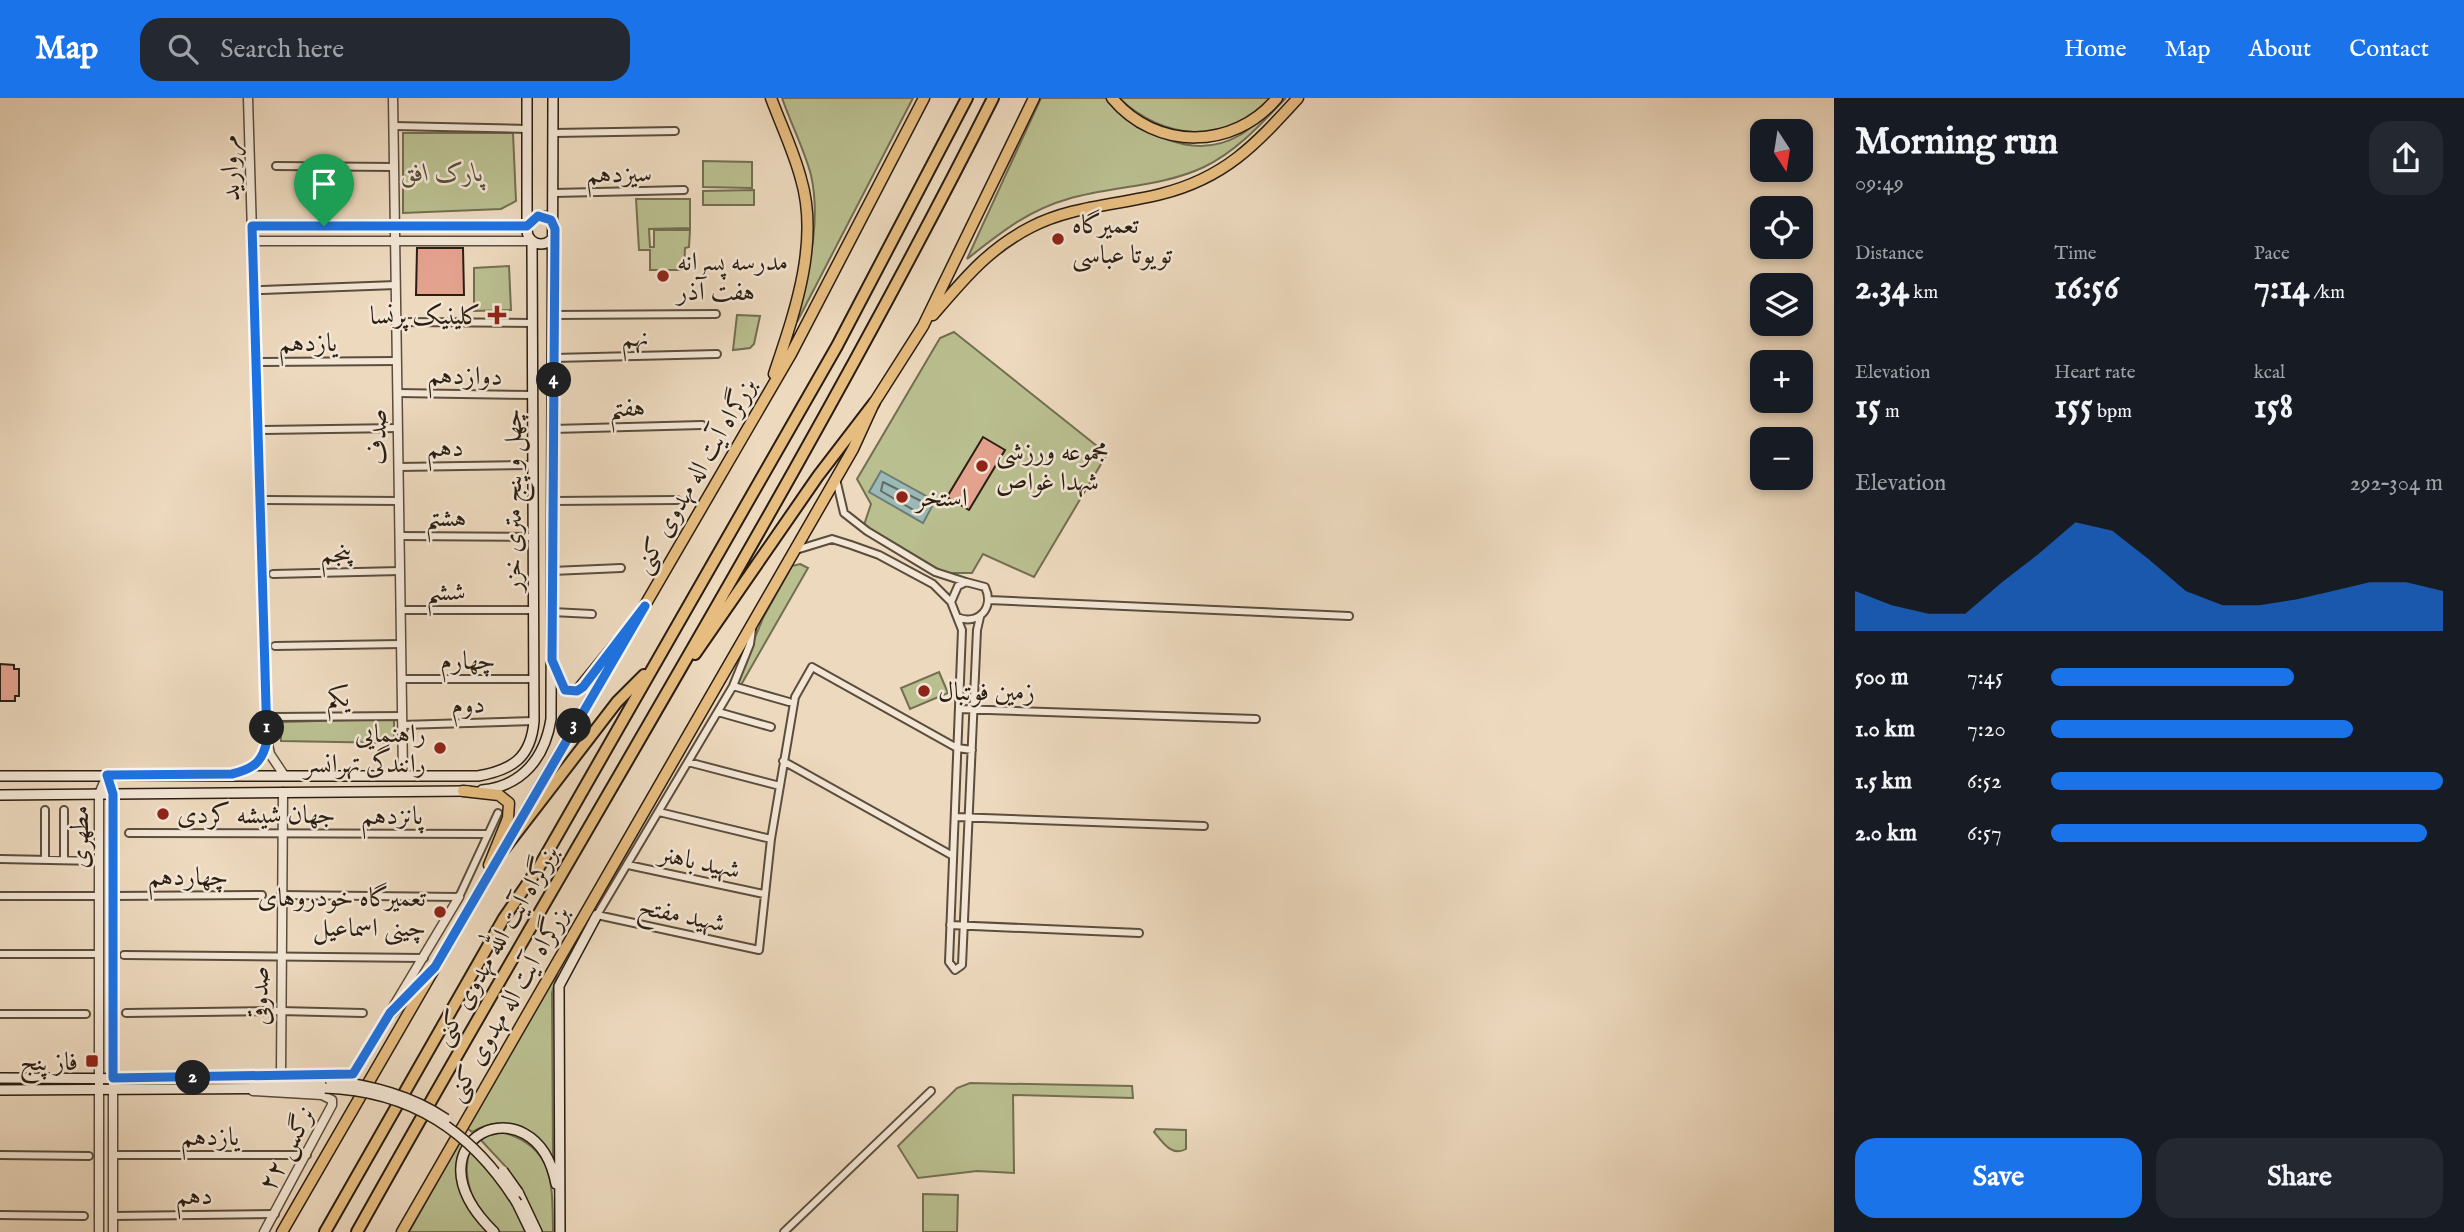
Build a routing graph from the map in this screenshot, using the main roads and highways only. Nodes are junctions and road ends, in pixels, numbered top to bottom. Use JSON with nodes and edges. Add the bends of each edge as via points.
{"nodes":[{"id":1,"x":527,"y":98,"type":"edge"},
{"id":2,"x":553,"y":98,"type":"edge"},
{"id":3,"x":771,"y":98,"type":"edge"},
{"id":4,"x":924,"y":98,"type":"edge"},
{"id":5,"x":967,"y":98,"type":"edge"},
{"id":6,"x":993,"y":98,"type":"edge"},
{"id":7,"x":1034,"y":98,"type":"edge"},
{"id":8,"x":1112,"y":98,"type":"edge"},
{"id":9,"x":1277,"y":98,"type":"edge"},
{"id":10,"x":1298,"y":98,"type":"edge"},
{"id":11,"x":527,"y":226,"type":"junction"},
{"id":12,"x":555,"y":229,"type":"junction"},
{"id":13,"x":532,"y":241,"type":"junction"},
{"id":14,"x":923,"y":326,"type":"junction"},
{"id":15,"x":769,"y":391,"type":"junction"},
{"id":16,"x":874,"y":403,"type":"junction"},
{"id":17,"x":645,"y":606,"type":"junction"},
{"id":18,"x":552,"y":660,"type":"junction"},
{"id":19,"x":656,"y":663,"type":"junction"},
{"id":20,"x":675,"y":682,"type":"junction"},
{"id":21,"x":0,"y":776,"type":"edge"},
{"id":22,"x":478,"y":776,"type":"junction"},
{"id":23,"x":463,"y":791,"type":"junction"},
{"id":24,"x":479,"y":791,"type":"junction"},
{"id":25,"x":0,"y":795,"type":"edge"},
{"id":26,"x":504,"y":849,"type":"junction"},
{"id":27,"x":480,"y":890,"type":"junction"},
{"id":28,"x":597,"y":915,"type":"road end"},
{"id":29,"x":583,"y":916,"type":"junction"},
{"id":30,"x":583,"y":938,"type":"junction"},
{"id":31,"x":562,"y":953,"type":"junction"},
{"id":32,"x":435,"y":967,"type":"junction"},
{"id":33,"x":390,"y":1013,"type":"road end"},
{"id":34,"x":0,"y":1078,"type":"edge"},
{"id":35,"x":328,"y":1084,"type":"junction"},
{"id":36,"x":0,"y":1090,"type":"edge"},
{"id":37,"x":560,"y":1203,"type":"junction"},
{"id":38,"x":282,"y":1232,"type":"edge"},
{"id":39,"x":325,"y":1232,"type":"edge"},
{"id":40,"x":357,"y":1232,"type":"edge"},
{"id":41,"x":402,"y":1232,"type":"edge"},
{"id":42,"x":495,"y":1232,"type":"edge"},
{"id":43,"x":531,"y":1232,"type":"edge"},
{"id":44,"x":537,"y":1232,"type":"edge"},
{"id":45,"x":560,"y":1232,"type":"edge"}],
"edges":[{"from":1,"to":11,"type":"main road"},
{"from":2,"to":12,"type":"main road","name":"چهل و پنج متری خزر"},
{"from":3,"to":15,"type":"main road","via":[[801,178],[807,217],[794,315]]},
{"from":4,"to":15,"type":"main road","name":"بزرگراه آیت اله مهدوی کنی"},
{"from":5,"to":19,"type":"highway","name":"بزرگراه آیت اله مهدوی کنی","via":[[837,346]]},
{"from":6,"to":20,"type":"highway","via":[[916,251]]},
{"from":7,"to":14,"type":"main road","name":"بزرگراه آیت اله مهدوی کنی"},
{"from":8,"to":9,"type":"main road","via":[[1150,128],[1190,138],[1232,132],[1265,113]]},
{"from":10,"to":14,"type":"main road","via":[[1233,163],[1199,182],[1060,214],[1006,242],[984,256]]},
{"from":11,"to":12,"type":"main road","via":[[542,216],[551,220]]},
{"from":11,"to":13,"type":"main road"},
{"from":12,"to":13,"type":"main road","via":[[545,243]]},
{"from":12,"to":18,"type":"main road","name":"چهل و پنج متری خزر"},
{"from":13,"to":22,"type":"main road","name":"چهل و پنج متری خزر","via":[[534,721],[524,756],[506,770]]},
{"from":14,"to":16,"type":"main road","name":"بزرگراه آیت اله مهدوی کنی"},
{"from":15,"to":17,"type":"main road","name":"بزرگراه آیت اله مهدوی کنی"},
{"from":16,"to":20,"type":"highway"},
{"from":16,"to":29,"type":"main road","name":"بزرگراه آیت اله مهدوی کنی","via":[[836,478]]},
{"from":17,"to":18,"type":"main road","via":[[577,691],[565,690]]},
{"from":17,"to":26,"type":"main road","name":"بزرگراه آیت اله مهدوی کنی"},
{"from":18,"to":24,"type":"main road","name":"چهل و پنج متری خزر","via":[[550,728],[533,766],[518,779]]},
{"from":19,"to":26,"type":"highway","via":[[617,702]]},
{"from":19,"to":39,"type":"highway","name":"بزرگراه آیت اله مهدوی کنی"},
{"from":20,"to":40,"type":"highway","name":"بزرگراه آیت الله مهدوی کنی"},
{"from":21,"to":22,"type":"main road"},
{"from":22,"to":24,"type":"main road","via":[[485,783]]},
{"from":23,"to":24,"type":"main road"},
{"from":23,"to":25,"type":"main road"},
{"from":23,"to":27,"type":"main road","via":[[499,796],[510,807]]},
{"from":26,"to":27,"type":"main road","name":"بزرگراه آیت اله مهدوی کنی"},
{"from":27,"to":32,"type":"main road","name":"بزرگراه آیت اله مهدوی کنی"},
{"from":28,"to":30,"type":"main road"},
{"from":29,"to":30,"type":"main road"},
{"from":29,"to":31,"type":"main road","name":"بزرگراه آیت اله مهدوی کنی"},
{"from":30,"to":31,"type":"main road"},
{"from":30,"to":37,"type":"main road","via":[[559,986]]},
{"from":31,"to":41,"type":"main road","name":"بزرگراه آیت اله مهدوی کنی"},
{"from":32,"to":33,"type":"main road"},
{"from":32,"to":38,"type":"main road","name":"بزرگراه آیت اله مهدوی کنی"},
{"from":34,"to":35,"type":"main road","via":[[211,1078]]},
{"from":35,"to":36,"type":"main road"},
{"from":35,"to":43,"type":"main road","bridge":true,"via":[[367,1092],[428,1114],[477,1150],[517,1203]]},
{"from":35,"to":44,"type":"main road","bridge":true,"via":[[389,1091],[431,1109],[479,1144],[518,1192]]},
{"from":37,"to":42,"type":"main road","via":[[555,1176],[542,1149],[517,1131],[487,1129],[466,1146],[461,1173],[473,1208]]},
{"from":37,"to":45,"type":"main road"}]}
